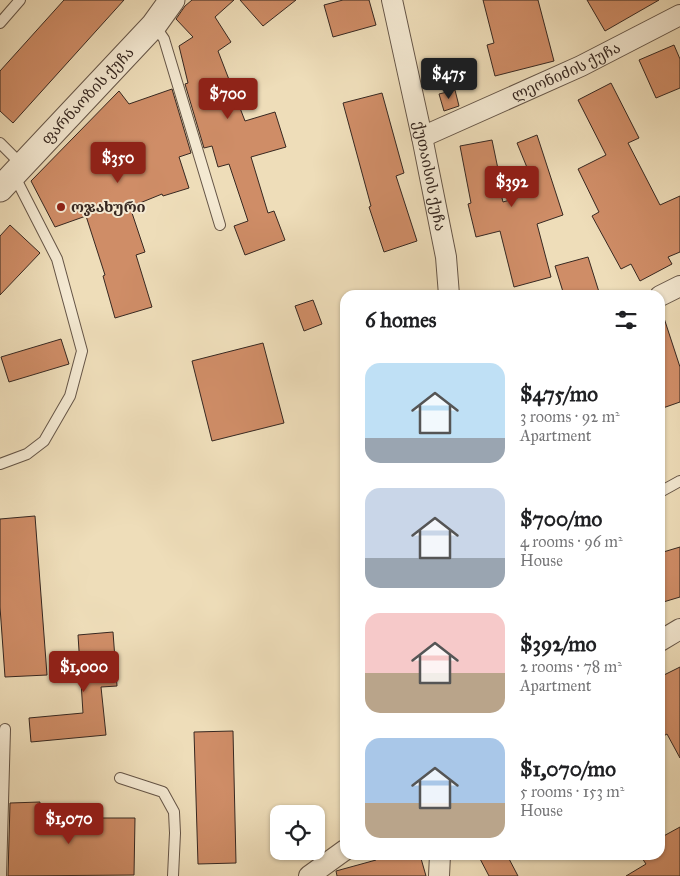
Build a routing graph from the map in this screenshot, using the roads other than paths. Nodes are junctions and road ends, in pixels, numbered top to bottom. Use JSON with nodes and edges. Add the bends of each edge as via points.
{"nodes":[{"id":1,"x":20,"y":0,"type":"edge"},
{"id":2,"x":172,"y":0,"type":"edge"},
{"id":3,"x":392,"y":0,"type":"edge"},
{"id":4,"x":680,"y":15,"type":"edge"},
{"id":5,"x":0,"y":23,"type":"edge"},
{"id":6,"x":154,"y":25,"type":"junction"},
{"id":7,"x":422,"y":137,"type":"junction"},
{"id":8,"x":0,"y":143,"type":"edge"},
{"id":9,"x":12,"y":176,"type":"edge"},
{"id":10,"x":220,"y":225,"type":"dead end"},
{"id":11,"x":680,"y":286,"type":"edge"},
{"id":12,"x":449,"y":290,"type":"edge"},
{"id":13,"x":665,"y":294,"type":"edge"},
{"id":14,"x":0,"y":464,"type":"edge"},
{"id":15,"x":680,"y":482,"type":"edge"},
{"id":16,"x":665,"y":490,"type":"edge"},
{"id":17,"x":680,"y":629,"type":"edge"},
{"id":18,"x":665,"y":638,"type":"edge"},
{"id":19,"x":5,"y":729,"type":"dead end"},
{"id":20,"x":120,"y":778,"type":"dead end"},
{"id":21,"x":340,"y":854,"type":"edge"},
{"id":22,"x":440,"y":860,"type":"edge"},
{"id":23,"x":1,"y":876,"type":"edge"},
{"id":24,"x":173,"y":876,"type":"edge"},
{"id":25,"x":309,"y":876,"type":"edge"},
{"id":26,"x":440,"y":876,"type":"edge"}],
"edges":[{"from":1,"to":5,"type":"lane"},
{"from":2,"to":6,"type":"street","name":"ფარნაოზის ქუჩა"},
{"from":3,"to":7,"type":"street","name":"ქუთაისის ქუჩა"},
{"from":4,"to":7,"type":"street","name":"ლეონიძის ქუჩა","via":[[581,66]]},
{"from":6,"to":9,"type":"street","name":"ფარნაოზის ქუჩა"},
{"from":6,"to":10,"type":"lane","via":[[164,38]]},
{"from":7,"to":12,"type":"street","name":"ქუთაისის ქუჩა","via":[[446,256]]},
{"from":8,"to":9,"type":"lane"},
{"from":9,"to":14,"type":"lane","via":[[57,259],[82,350],[70,396],[44,441],[27,454]]},
{"from":11,"to":13,"type":"street"},
{"from":15,"to":16,"type":"lane"},
{"from":17,"to":18,"type":"street"},
{"from":19,"to":23,"type":"lane"},
{"from":20,"to":24,"type":"lane","via":[[163,792],[174,812]]},
{"from":21,"to":25,"type":"street"},
{"from":22,"to":26,"type":"street"}]}
